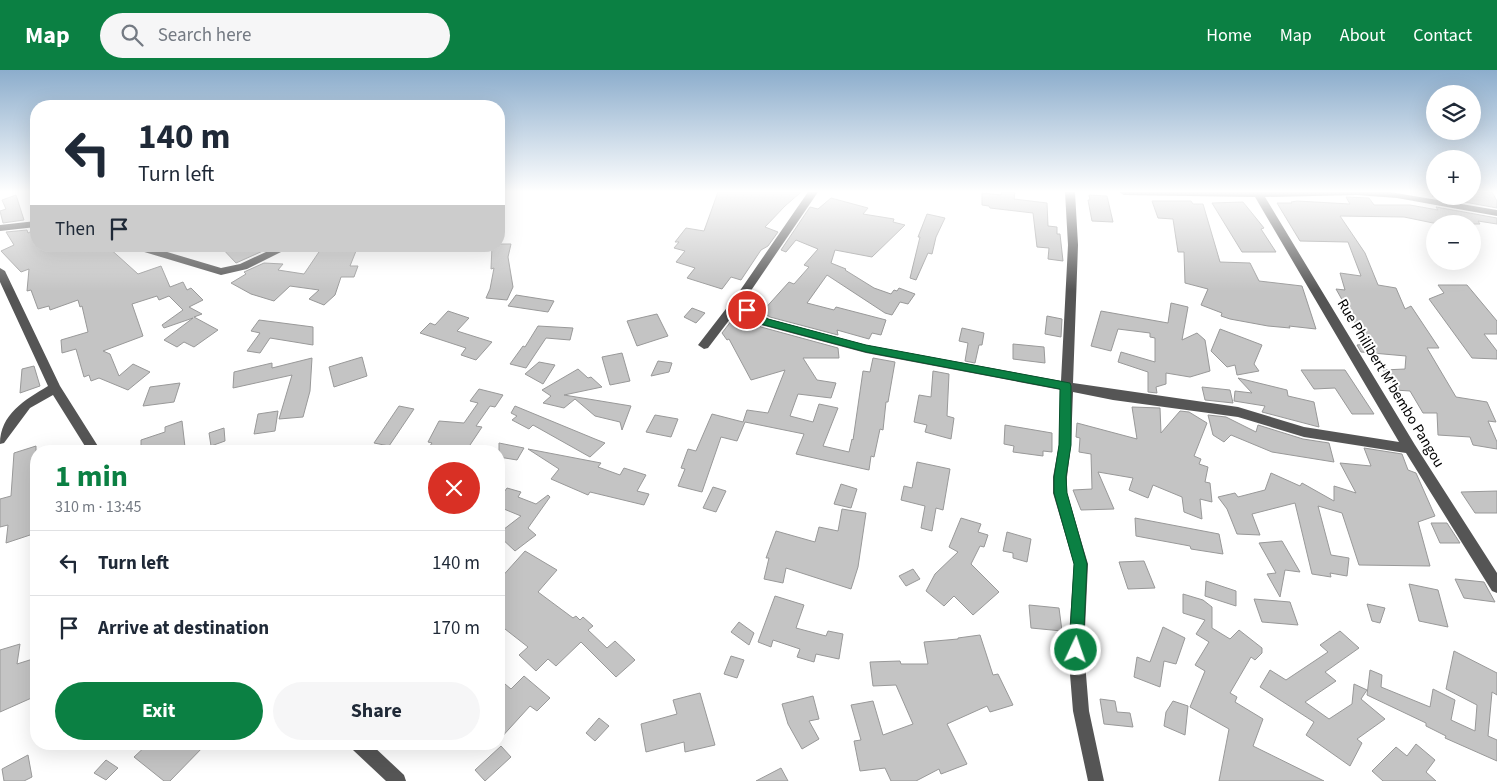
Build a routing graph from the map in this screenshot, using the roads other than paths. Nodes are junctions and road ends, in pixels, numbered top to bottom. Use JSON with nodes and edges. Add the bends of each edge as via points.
{"nodes":[{"id":1,"x":25,"y":225,"type":"edge"},
{"id":2,"x":790,"y":225,"type":"edge"},
{"id":3,"x":1072,"y":225,"type":"edge"},
{"id":4,"x":1276,"y":225,"type":"edge"},
{"id":5,"x":0,"y":228,"type":"edge"},
{"id":6,"x":155,"y":252,"type":"edge"},
{"id":7,"x":275,"y":252,"type":"edge"},
{"id":8,"x":0,"y":271,"type":"edge"},
{"id":9,"x":743,"y":295,"type":"junction"},
{"id":10,"x":704,"y":345,"type":"dead end"},
{"id":11,"x":1066,"y":386,"type":"junction"},
{"id":12,"x":56,"y":388,"type":"junction"},
{"id":13,"x":2,"y":434,"type":"edge"},
{"id":14,"x":91,"y":445,"type":"edge"},
{"id":15,"x":1410,"y":449,"type":"junction"},
{"id":16,"x":1497,"y":586,"type":"edge"},
{"id":17,"x":365,"y":750,"type":"edge"},
{"id":18,"x":398,"y":781,"type":"edge"},
{"id":19,"x":1096,"y":781,"type":"edge"}],
"edges":[{"from":1,"to":5,"type":"street"},
{"from":2,"to":9,"type":"street"},
{"from":3,"to":11,"type":"street"},
{"from":4,"to":15,"type":"street","name":"Rue Philibert M'bembo Pangou"},
{"from":6,"to":7,"type":"street","via":[[221,272],[243,267]]},
{"from":8,"to":12,"type":"street"},
{"from":9,"to":10,"type":"street"},
{"from":9,"to":11,"type":"street","via":[[747,310],[765,322],[866,348]]},
{"from":11,"to":15,"type":"street","via":[[1238,412],[1304,432]]},
{"from":11,"to":19,"type":"street","via":[[1060,493],[1081,564],[1076,650],[1081,711]]},
{"from":12,"to":13,"type":"street","via":[[26,405]]},
{"from":12,"to":14,"type":"street"},
{"from":15,"to":16,"type":"street","name":"Rue Philibert M'bembo Pangou"},
{"from":17,"to":18,"type":"street"}]}
